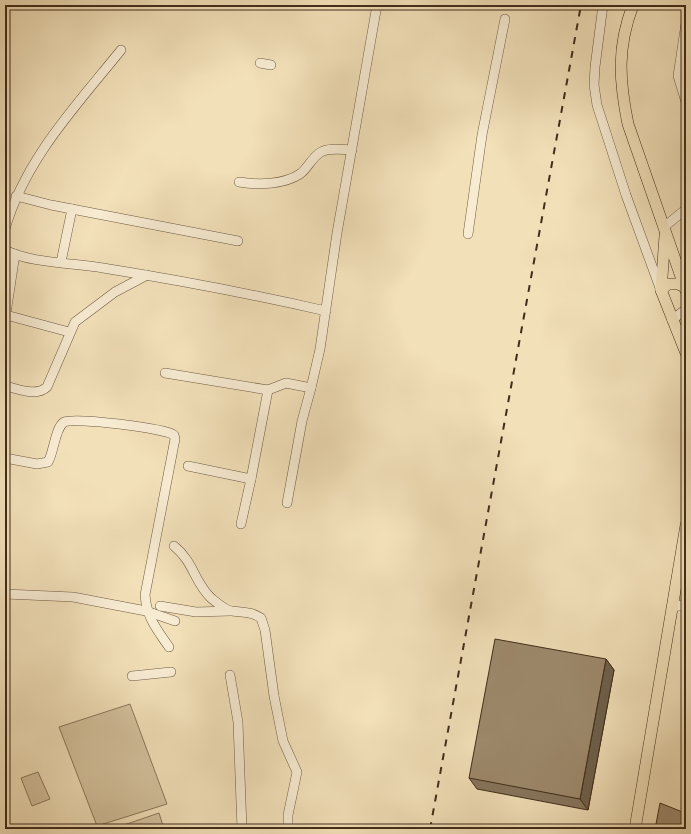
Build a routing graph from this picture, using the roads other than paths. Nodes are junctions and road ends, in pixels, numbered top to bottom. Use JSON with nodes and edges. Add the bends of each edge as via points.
{"nodes":[{"id":1,"x":377,"y":5,"type":"edge"},
{"id":2,"x":603,"y":5,"type":"edge"},
{"id":3,"x":633,"y":5,"type":"edge"},
{"id":4,"x":505,"y":19,"type":"dead end"},
{"id":5,"x":686,"y":23,"type":"edge"},
{"id":6,"x":121,"y":50,"type":"dead end"},
{"id":7,"x":260,"y":63,"type":"dead end"},
{"id":8,"x":271,"y":65,"type":"dead end"},
{"id":9,"x":686,"y":102,"type":"edge"},
{"id":10,"x":352,"y":150,"type":"junction"},
{"id":11,"x":239,"y":182,"type":"dead end"},
{"id":12,"x":16,"y":196,"type":"junction"},
{"id":13,"x":72,"y":209,"type":"junction"},
{"id":14,"x":686,"y":209,"type":"edge"},
{"id":15,"x":5,"y":229,"type":"edge"},
{"id":16,"x":665,"y":230,"type":"junction"},
{"id":17,"x":468,"y":234,"type":"dead end"},
{"id":18,"x":238,"y":241,"type":"dead end"},
{"id":19,"x":5,"y":250,"type":"edge"},
{"id":20,"x":15,"y":254,"type":"junction"},
{"id":21,"x":61,"y":262,"type":"junction"},
{"id":22,"x":147,"y":275,"type":"junction"},
{"id":23,"x":686,"y":289,"type":"edge"},
{"id":24,"x":661,"y":290,"type":"junction"},
{"id":25,"x":686,"y":309,"type":"edge"},
{"id":26,"x":326,"y":310,"type":"junction"},
{"id":27,"x":5,"y":317,"type":"edge"},
{"id":28,"x":672,"y":320,"type":"junction"},
{"id":29,"x":69,"y":332,"type":"junction"},
{"id":30,"x":686,"y":354,"type":"edge"},
{"id":31,"x":165,"y":373,"type":"dead end"},
{"id":32,"x":5,"y":386,"type":"edge"},
{"id":33,"x":311,"y":388,"type":"junction"},
{"id":34,"x":268,"y":390,"type":"junction"},
{"id":35,"x":5,"y":458,"type":"edge"},
{"id":36,"x":188,"y":466,"type":"dead end"},
{"id":37,"x":251,"y":479,"type":"junction"},
{"id":38,"x":287,"y":503,"type":"dead end"},
{"id":39,"x":241,"y":524,"type":"dead end"},
{"id":40,"x":686,"y":525,"type":"edge"},
{"id":41,"x":174,"y":546,"type":"dead end"},
{"id":42,"x":5,"y":594,"type":"edge"},
{"id":43,"x":686,"y":604,"type":"edge"},
{"id":44,"x":160,"y":606,"type":"dead end"},
{"id":45,"x":673,"y":607,"type":"junction"},
{"id":46,"x":146,"y":611,"type":"junction"},
{"id":47,"x":230,"y":612,"type":"junction"},
{"id":48,"x":175,"y":621,"type":"dead end"},
{"id":49,"x":169,"y":647,"type":"dead end"},
{"id":50,"x":171,"y":672,"type":"dead end"},
{"id":51,"x":230,"y":675,"type":"dead end"},
{"id":52,"x":132,"y":676,"type":"dead end"},
{"id":53,"x":242,"y":829,"type":"edge"},
{"id":54,"x":288,"y":829,"type":"edge"},
{"id":55,"x":635,"y":829,"type":"edge"}],
"edges":[{"from":1,"to":10,"type":"street"},
{"from":2,"to":24,"type":"street","via":[[595,67],[597,105],[626,195]]},
{"from":3,"to":16,"type":"main road","via":[[622,44],[620,69],[623,97],[628,124]]},
{"from":4,"to":17,"type":"street","via":[[484,121]]},
{"from":5,"to":9,"type":"street","via":[[678,76]]},
{"from":6,"to":12,"type":"street","via":[[36,158]]},
{"from":7,"to":8,"type":"street"},
{"from":10,"to":11,"type":"street","via":[[322,151],[299,174],[288,179],[261,184]]},
{"from":10,"to":26,"type":"street"},
{"from":12,"to":13,"type":"street"},
{"from":12,"to":15,"type":"street"},
{"from":13,"to":18,"type":"street"},
{"from":13,"to":21,"type":"street"},
{"from":14,"to":16,"type":"street"},
{"from":16,"to":23,"type":"main road"},
{"from":16,"to":24,"type":"main road"},
{"from":19,"to":20,"type":"street"},
{"from":20,"to":21,"type":"street"},
{"from":20,"to":27,"type":"street"},
{"from":21,"to":22,"type":"street"},
{"from":22,"to":26,"type":"street"},
{"from":22,"to":29,"type":"street","via":[[100,302],[75,322]]},
{"from":23,"to":24,"type":"main road","via":[[678,284],[668,284]]},
{"from":24,"to":28,"type":"main road"},
{"from":25,"to":28,"type":"street"},
{"from":26,"to":33,"type":"street"},
{"from":27,"to":29,"type":"street"},
{"from":28,"to":30,"type":"main road"},
{"from":29,"to":32,"type":"street","via":[[43,391],[36,393]]},
{"from":31,"to":34,"type":"street"},
{"from":33,"to":34,"type":"street","via":[[286,383]]},
{"from":33,"to":38,"type":"street","via":[[302,421]]},
{"from":34,"to":37,"type":"street"},
{"from":35,"to":46,"type":"street","via":[[37,464],[48,462],[61,425],[69,421],[125,424],[174,435],[151,570],[145,586]]},
{"from":36,"to":37,"type":"street"},
{"from":37,"to":39,"type":"street"},
{"from":40,"to":45,"type":"main road"},
{"from":41,"to":47,"type":"street","via":[[187,559],[205,592]]},
{"from":42,"to":46,"type":"street","via":[[73,597]]},
{"from":43,"to":45,"type":"street"},
{"from":44,"to":47,"type":"street","via":[[196,612]]},
{"from":45,"to":55,"type":"main road"},
{"from":46,"to":48,"type":"street"},
{"from":46,"to":49,"type":"street"},
{"from":47,"to":54,"type":"street","via":[[245,611],[255,614],[261,618],[265,630],[283,741],[297,772],[288,815]]},
{"from":50,"to":52,"type":"street"},
{"from":51,"to":53,"type":"street","via":[[238,722]]}]}
